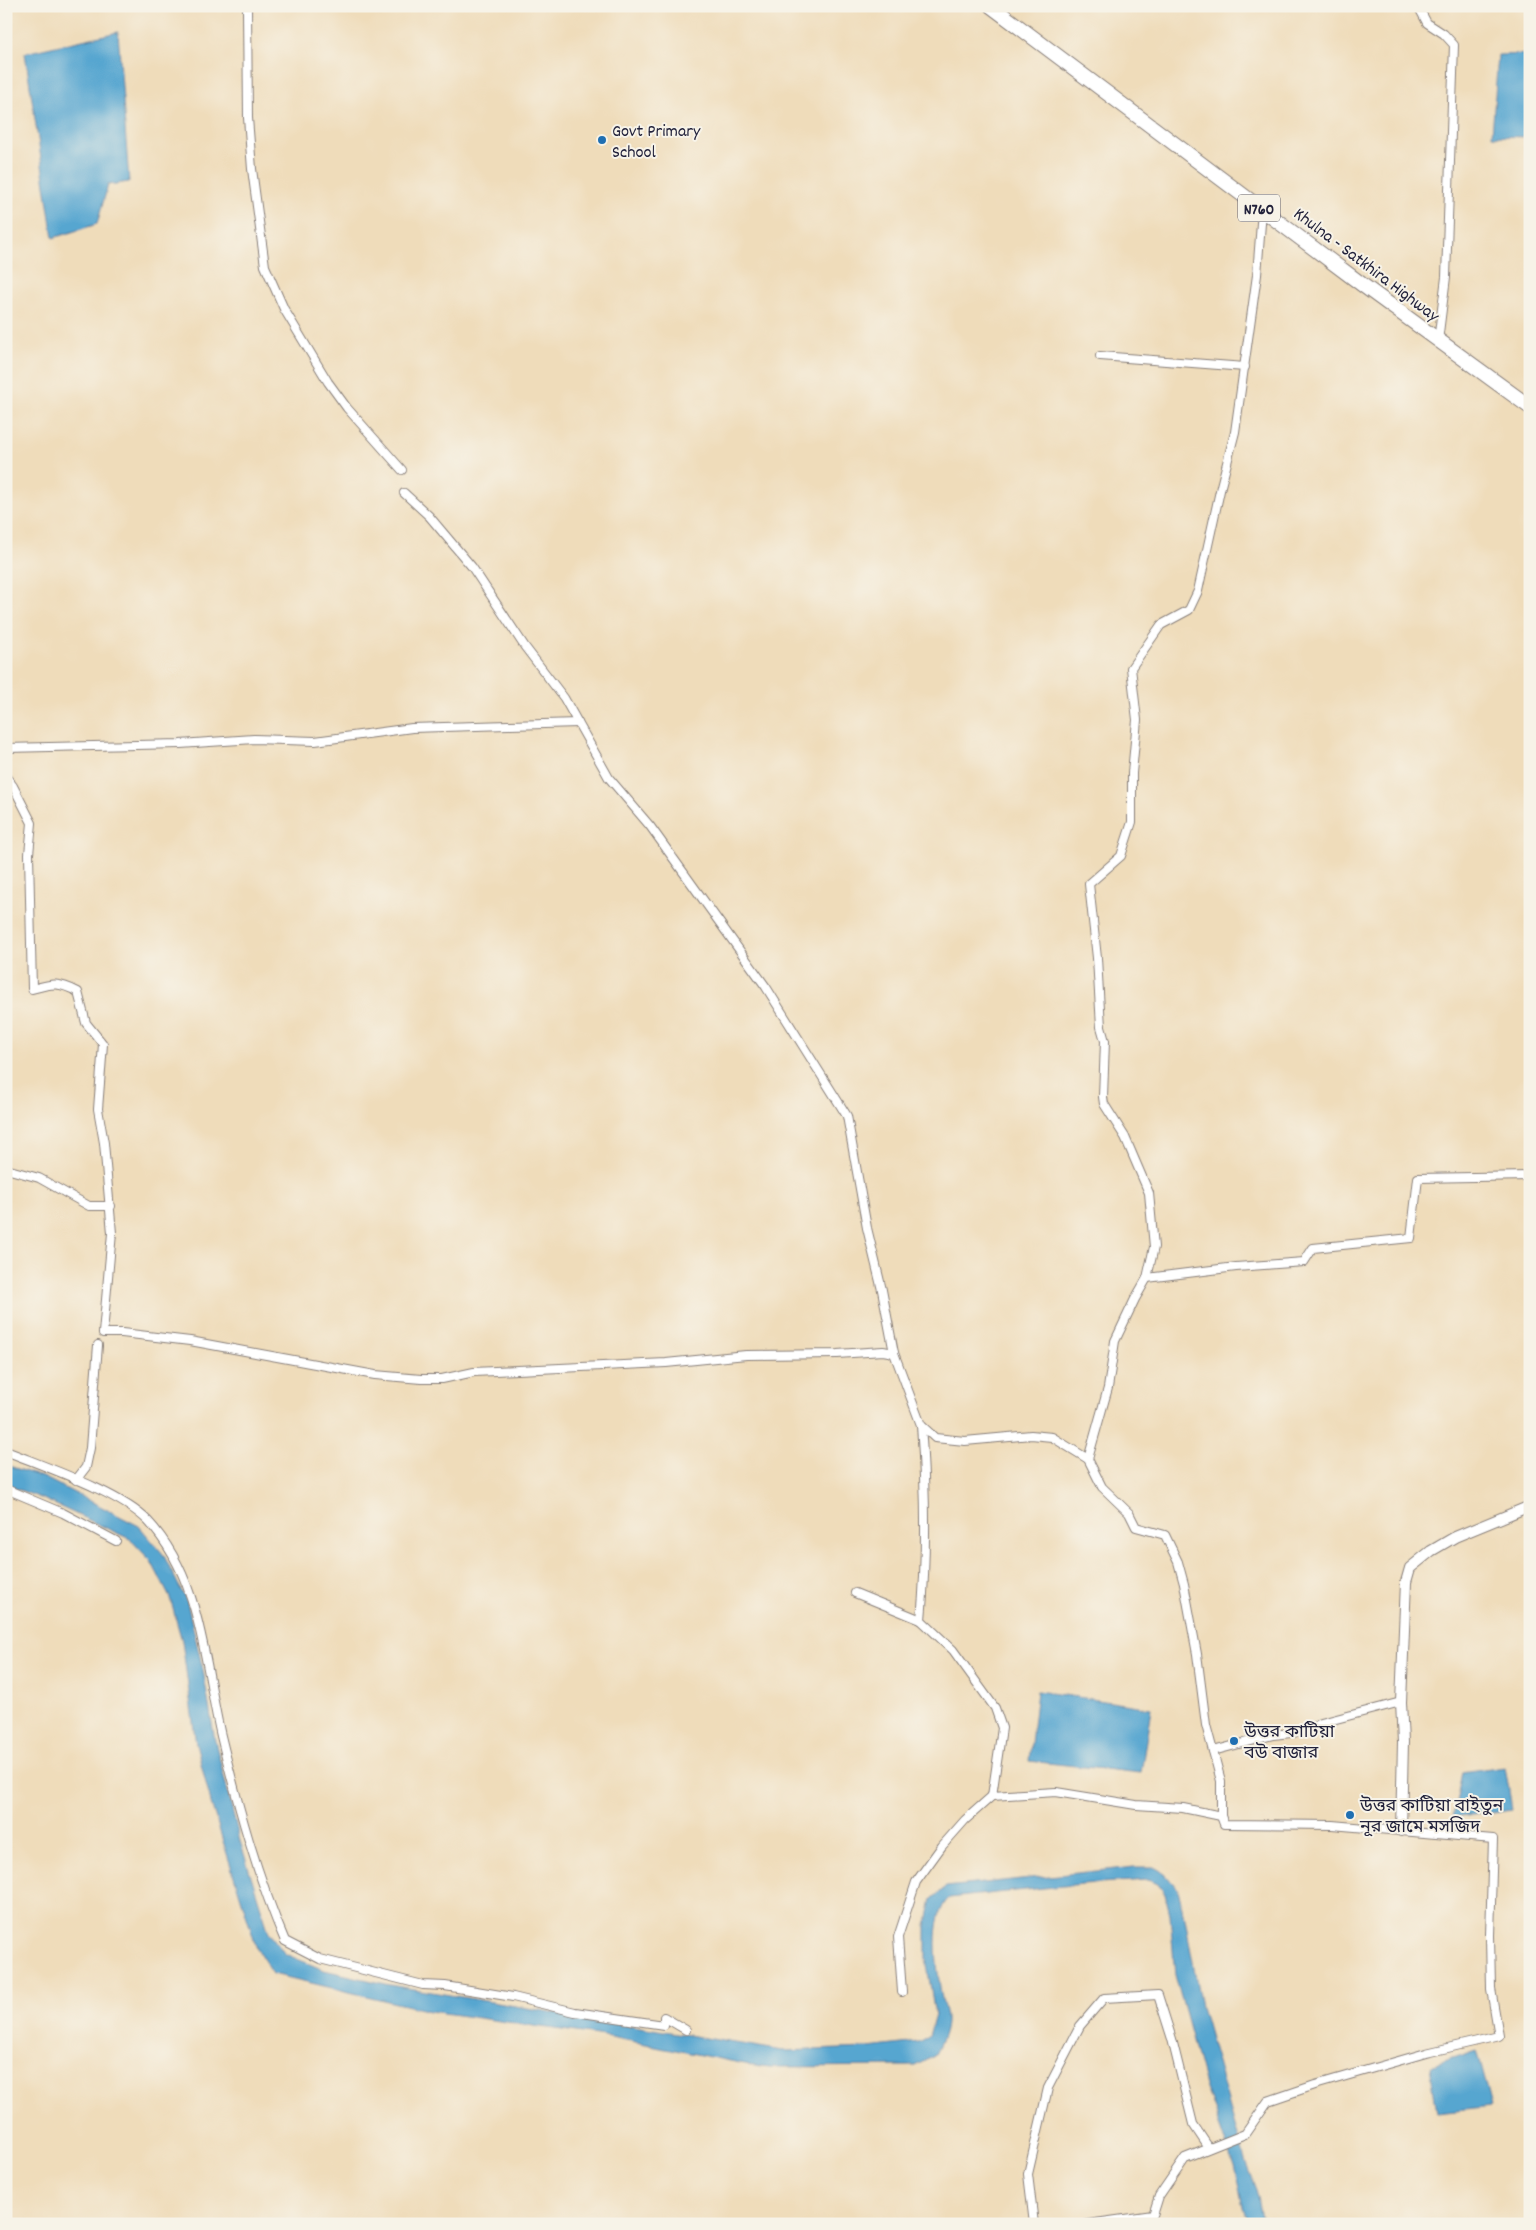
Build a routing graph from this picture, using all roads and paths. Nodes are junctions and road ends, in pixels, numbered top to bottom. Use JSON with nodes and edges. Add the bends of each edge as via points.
{"nodes":[{"id":1,"x":247,"y":6,"type":"edge"},
{"id":2,"x":991,"y":6,"type":"edge"},
{"id":3,"x":1418,"y":6,"type":"edge"},
{"id":4,"x":1262,"y":210,"type":"junction"},
{"id":5,"x":1438,"y":340,"type":"junction"},
{"id":6,"x":1100,"y":356,"type":"dead end"},
{"id":7,"x":1245,"y":367,"type":"junction"},
{"id":8,"x":1530,"y":407,"type":"edge"},
{"id":9,"x":402,"y":470,"type":"dead end"},
{"id":10,"x":404,"y":494,"type":"dead end"},
{"id":11,"x":578,"y":723,"type":"junction"},
{"id":12,"x":6,"y":748,"type":"edge"},
{"id":13,"x":6,"y":777,"type":"edge"},
{"id":14,"x":6,"y":1169,"type":"edge"},
{"id":15,"x":1530,"y":1176,"type":"edge"},
{"id":16,"x":111,"y":1206,"type":"junction"},
{"id":17,"x":1147,"y":1278,"type":"junction"},
{"id":18,"x":98,"y":1345,"type":"dead end"},
{"id":19,"x":894,"y":1353,"type":"junction"},
{"id":20,"x":921,"y":1426,"type":"junction"},
{"id":21,"x":6,"y":1451,"type":"edge"},
{"id":22,"x":1088,"y":1458,"type":"junction"},
{"id":23,"x":76,"y":1480,"type":"junction"},
{"id":24,"x":6,"y":1489,"type":"edge"},
{"id":25,"x":1530,"y":1506,"type":"edge"},
{"id":26,"x":116,"y":1540,"type":"dead end"},
{"id":27,"x":855,"y":1593,"type":"dead end"},
{"id":28,"x":921,"y":1620,"type":"junction"},
{"id":29,"x":1401,"y":1702,"type":"junction"},
{"id":30,"x":1213,"y":1751,"type":"junction"},
{"id":31,"x":992,"y":1796,"type":"junction"},
{"id":32,"x":1221,"y":1816,"type":"junction"},
{"id":33,"x":1401,"y":1831,"type":"junction"},
{"id":34,"x":902,"y":1992,"type":"dead end"},
{"id":35,"x":686,"y":2030,"type":"dead end"},
{"id":36,"x":1209,"y":2148,"type":"junction"},
{"id":37,"x":1151,"y":2220,"type":"edge"},
{"id":38,"x":1034,"y":2224,"type":"edge"},
{"id":39,"x":1088,"y":2224,"type":"edge"}],
"edges":[{"from":1,"to":9,"type":"street","via":[[248,118],[265,266],[284,309],[328,382]]},
{"from":2,"to":4,"type":"highway","name":"Khulna - Satkhira Highway","number":"N760"},
{"from":3,"to":5,"type":"street","via":[[1427,22],[1454,45],[1446,277]]},
{"from":4,"to":5,"type":"highway","name":"Khulna - Satkhira Highway","number":"N760"},
{"from":4,"to":7,"type":"street"},
{"from":5,"to":8,"type":"highway","name":"Khulna - Satkhira Highway","number":"N760"},
{"from":6,"to":7,"type":"street"},
{"from":7,"to":17,"type":"street","via":[[1235,432],[1198,591],[1189,610],[1161,626],[1131,668],[1136,720],[1132,822],[1127,841],[1121,856],[1089,884],[1105,1041],[1102,1096],[1125,1137],[1149,1193],[1154,1247]]},
{"from":10,"to":11,"type":"street","via":[[429,516],[472,567]]},
{"from":11,"to":12,"type":"street","via":[[412,728],[314,742],[254,739]]},
{"from":11,"to":19,"type":"street","via":[[609,778],[650,826],[766,987],[847,1116]]},
{"from":13,"to":16,"type":"street","via":[[32,823],[29,854],[32,989],[64,984],[78,992],[86,1023],[103,1044],[98,1109]]},
{"from":14,"to":16,"type":"street","via":[[40,1178],[90,1206]]},
{"from":15,"to":17,"type":"street","via":[[1418,1178],[1411,1238],[1313,1248],[1304,1262]]},
{"from":16,"to":19,"type":"street","via":[[112,1233],[103,1333],[190,1342],[375,1375],[421,1379],[442,1379],[474,1372],[666,1363],[746,1355]]},
{"from":17,"to":22,"type":"street","via":[[1115,1341],[1108,1388]]},
{"from":18,"to":23,"type":"street","via":[[90,1448],[86,1467]]},
{"from":19,"to":20,"type":"street"},
{"from":20,"to":22,"type":"street","via":[[935,1438],[965,1441],[1031,1435],[1052,1437]]},
{"from":20,"to":28,"type":"street","via":[[926,1566]]},
{"from":21,"to":23,"type":"street"},
{"from":22,"to":30,"type":"street","via":[[1102,1487],[1129,1513],[1136,1527],[1165,1535],[1178,1562]]},
{"from":23,"to":35,"type":"street","via":[[121,1502],[147,1521],[175,1557],[196,1612],[240,1810],[270,1908],[285,1941],[320,1959],[423,1985],[503,1995],[575,2012],[664,2025],[664,2017]]},
{"from":24,"to":26,"type":"street","via":[[64,1513]]},
{"from":25,"to":29,"type":"street","via":[[1455,1537],[1410,1568],[1406,1582]]},
{"from":27,"to":28,"type":"street"},
{"from":28,"to":31,"type":"street","via":[[953,1650],[995,1708],[1002,1728]]},
{"from":29,"to":30,"type":"street","via":[[1321,1723],[1308,1731],[1273,1735]]},
{"from":29,"to":33,"type":"street"},
{"from":30,"to":32,"type":"street","via":[[1221,1781]]},
{"from":31,"to":32,"type":"street","via":[[1056,1792]]},
{"from":31,"to":34,"type":"street","via":[[942,1846],[916,1882],[898,1937]]},
{"from":32,"to":33,"type":"street","via":[[1224,1824],[1332,1825]]},
{"from":33,"to":36,"type":"street","via":[[1493,1839],[1491,1989],[1499,2036],[1426,2053],[1268,2101],[1245,2134]]},
{"from":36,"to":37,"type":"street","via":[[1185,2158],[1159,2196]]},
{"from":36,"to":38,"type":"street","via":[[1193,2124],[1158,1994],[1104,1998],[1080,2026],[1048,2088],[1028,2174]]},
{"from":37,"to":39,"type":"street"}]}
